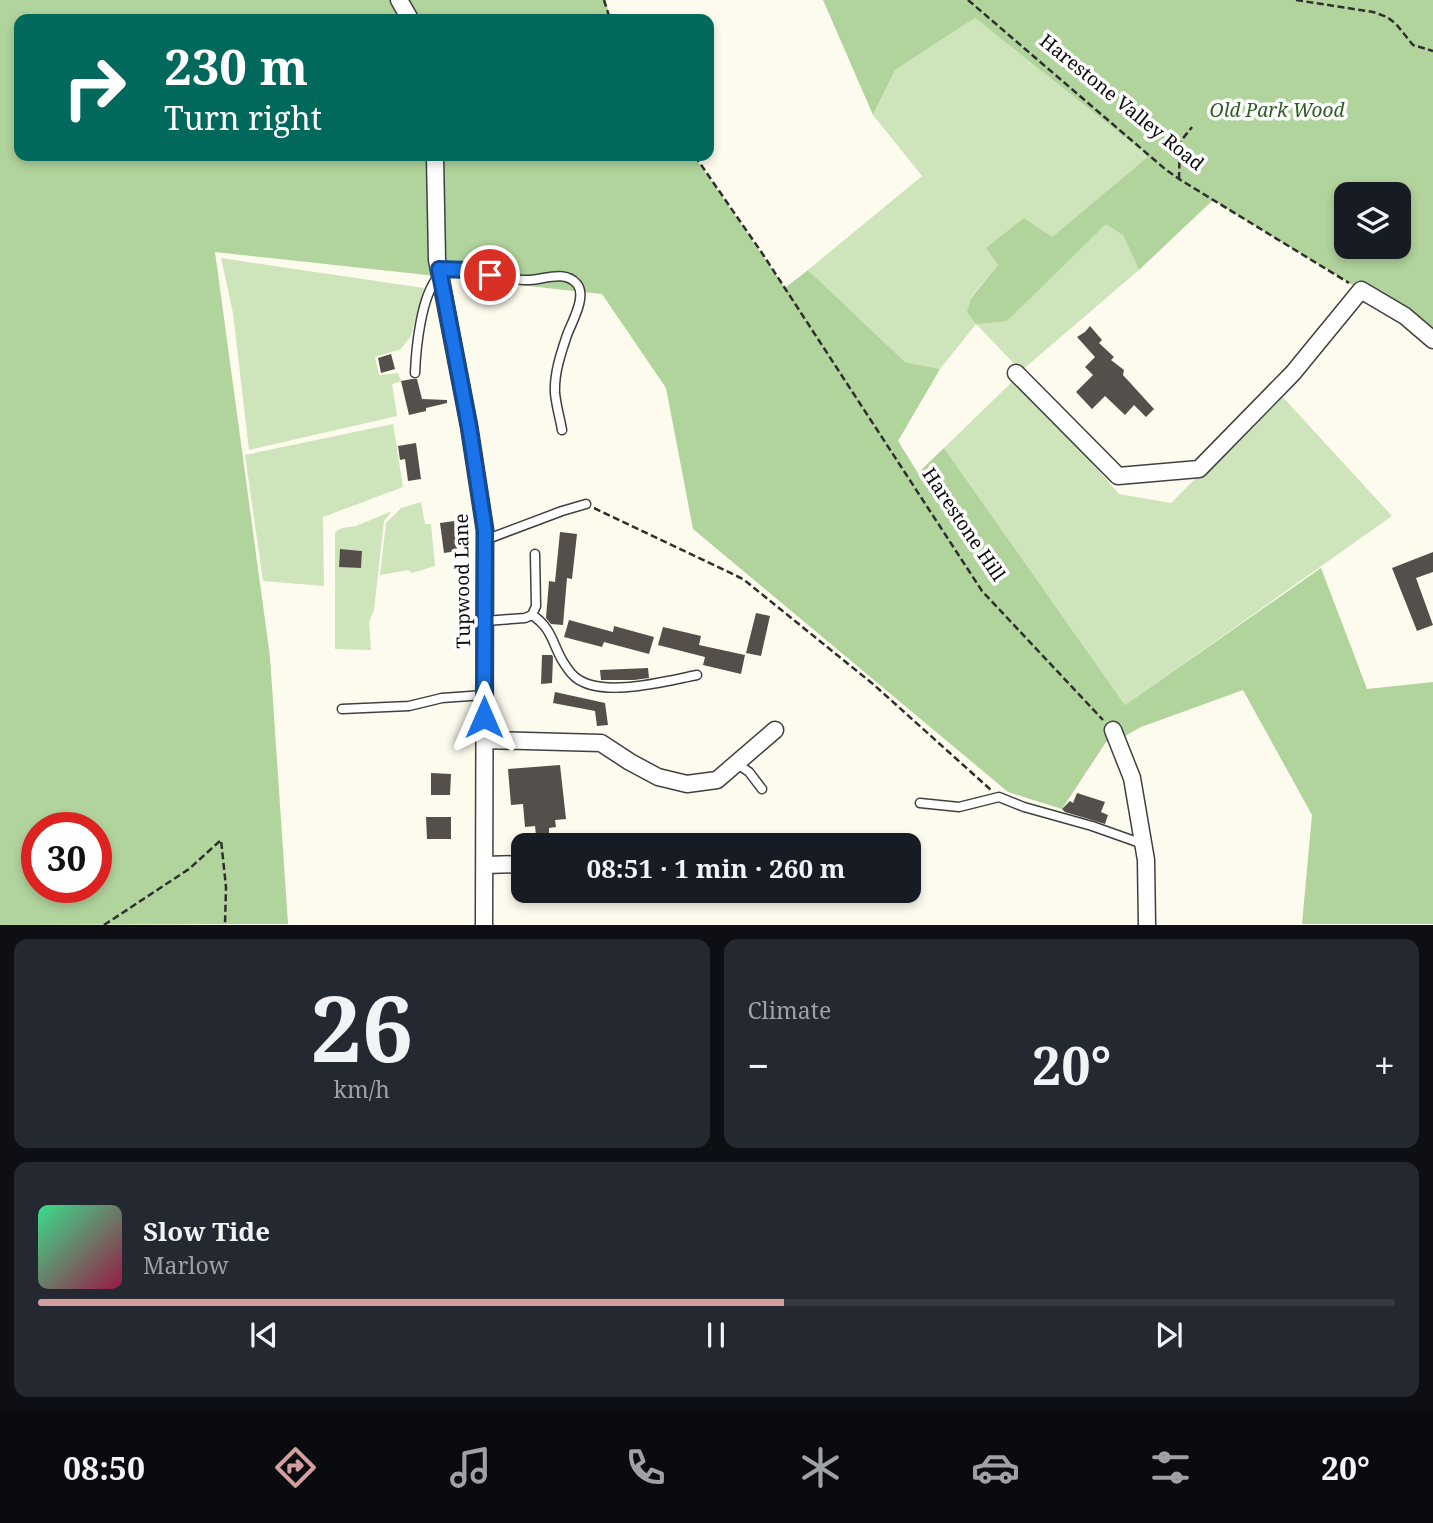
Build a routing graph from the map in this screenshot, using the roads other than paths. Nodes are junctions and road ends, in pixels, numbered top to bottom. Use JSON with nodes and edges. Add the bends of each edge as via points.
{"nodes":[{"id":1,"x":435,"y":161,"type":"edge"},
{"id":2,"x":440,"y":272,"type":"junction"},
{"id":3,"x":1433,"y":341,"type":"edge"},
{"id":4,"x":415,"y":373,"type":"dead end"},
{"id":5,"x":1016,"y":373,"type":"dead end"},
{"id":6,"x":562,"y":430,"type":"dead end"},
{"id":7,"x":586,"y":504,"type":"road end"},
{"id":8,"x":485,"y":540,"type":"junction"},
{"id":9,"x":535,"y":554,"type":"dead end"},
{"id":10,"x":532,"y":615,"type":"junction"},
{"id":11,"x":485,"y":621,"type":"junction"},
{"id":12,"x":697,"y":675,"type":"dead end"},
{"id":13,"x":484,"y":695,"type":"junction"},
{"id":14,"x":342,"y":709,"type":"dead end"},
{"id":15,"x":775,"y":730,"type":"dead end"},
{"id":16,"x":1113,"y":730,"type":"road end"},
{"id":17,"x":485,"y":740,"type":"junction"},
{"id":18,"x":736,"y":763,"type":"junction"},
{"id":19,"x":762,"y":789,"type":"dead end"},
{"id":20,"x":920,"y":803,"type":"dead end"},
{"id":21,"x":1143,"y":844,"type":"junction"},
{"id":22,"x":511,"y":864,"type":"edge"},
{"id":23,"x":485,"y":865,"type":"junction"},
{"id":24,"x":484,"y":925,"type":"edge"},
{"id":25,"x":1147,"y":925,"type":"edge"}],
"edges":[{"from":1,"to":2,"type":"street","name":"Tupwood Lane"},
{"from":2,"to":4,"type":"lane","via":[[429,292],[417,336]]},
{"from":2,"to":6,"type":"lane","via":[[470,270],[531,280],[561,276],[576,283],[580,303],[556,375]]},
{"from":2,"to":8,"type":"street","name":"Tupwood Lane"},
{"from":3,"to":5,"type":"street","via":[[1405,316],[1361,290],[1293,373],[1199,468],[1118,476]]},
{"from":7,"to":8,"type":"lane"},
{"from":8,"to":11,"type":"street","name":"Tupwood Lane"},
{"from":9,"to":10,"type":"lane","via":[[536,606]]},
{"from":10,"to":11,"type":"lane"},
{"from":10,"to":12,"type":"lane","via":[[542,621],[575,677],[590,685],[620,688]]},
{"from":11,"to":13,"type":"street","name":"Tupwood Lane"},
{"from":13,"to":14,"type":"lane","via":[[409,706]]},
{"from":13,"to":17,"type":"street","name":"Tupwood Lane"},
{"from":15,"to":18,"type":"street"},
{"from":16,"to":21,"type":"street","via":[[1132,778]]},
{"from":17,"to":18,"type":"street","via":[[601,743],[658,776],[687,784],[716,780]]},
{"from":17,"to":23,"type":"street","name":"Tupwood Lane"},
{"from":18,"to":19,"type":"lane"},
{"from":20,"to":21,"type":"lane","via":[[958,807],[999,797]]},
{"from":21,"to":25,"type":"street"},
{"from":22,"to":23,"type":"street"},
{"from":23,"to":24,"type":"street","name":"Tupwood Lane"}]}
